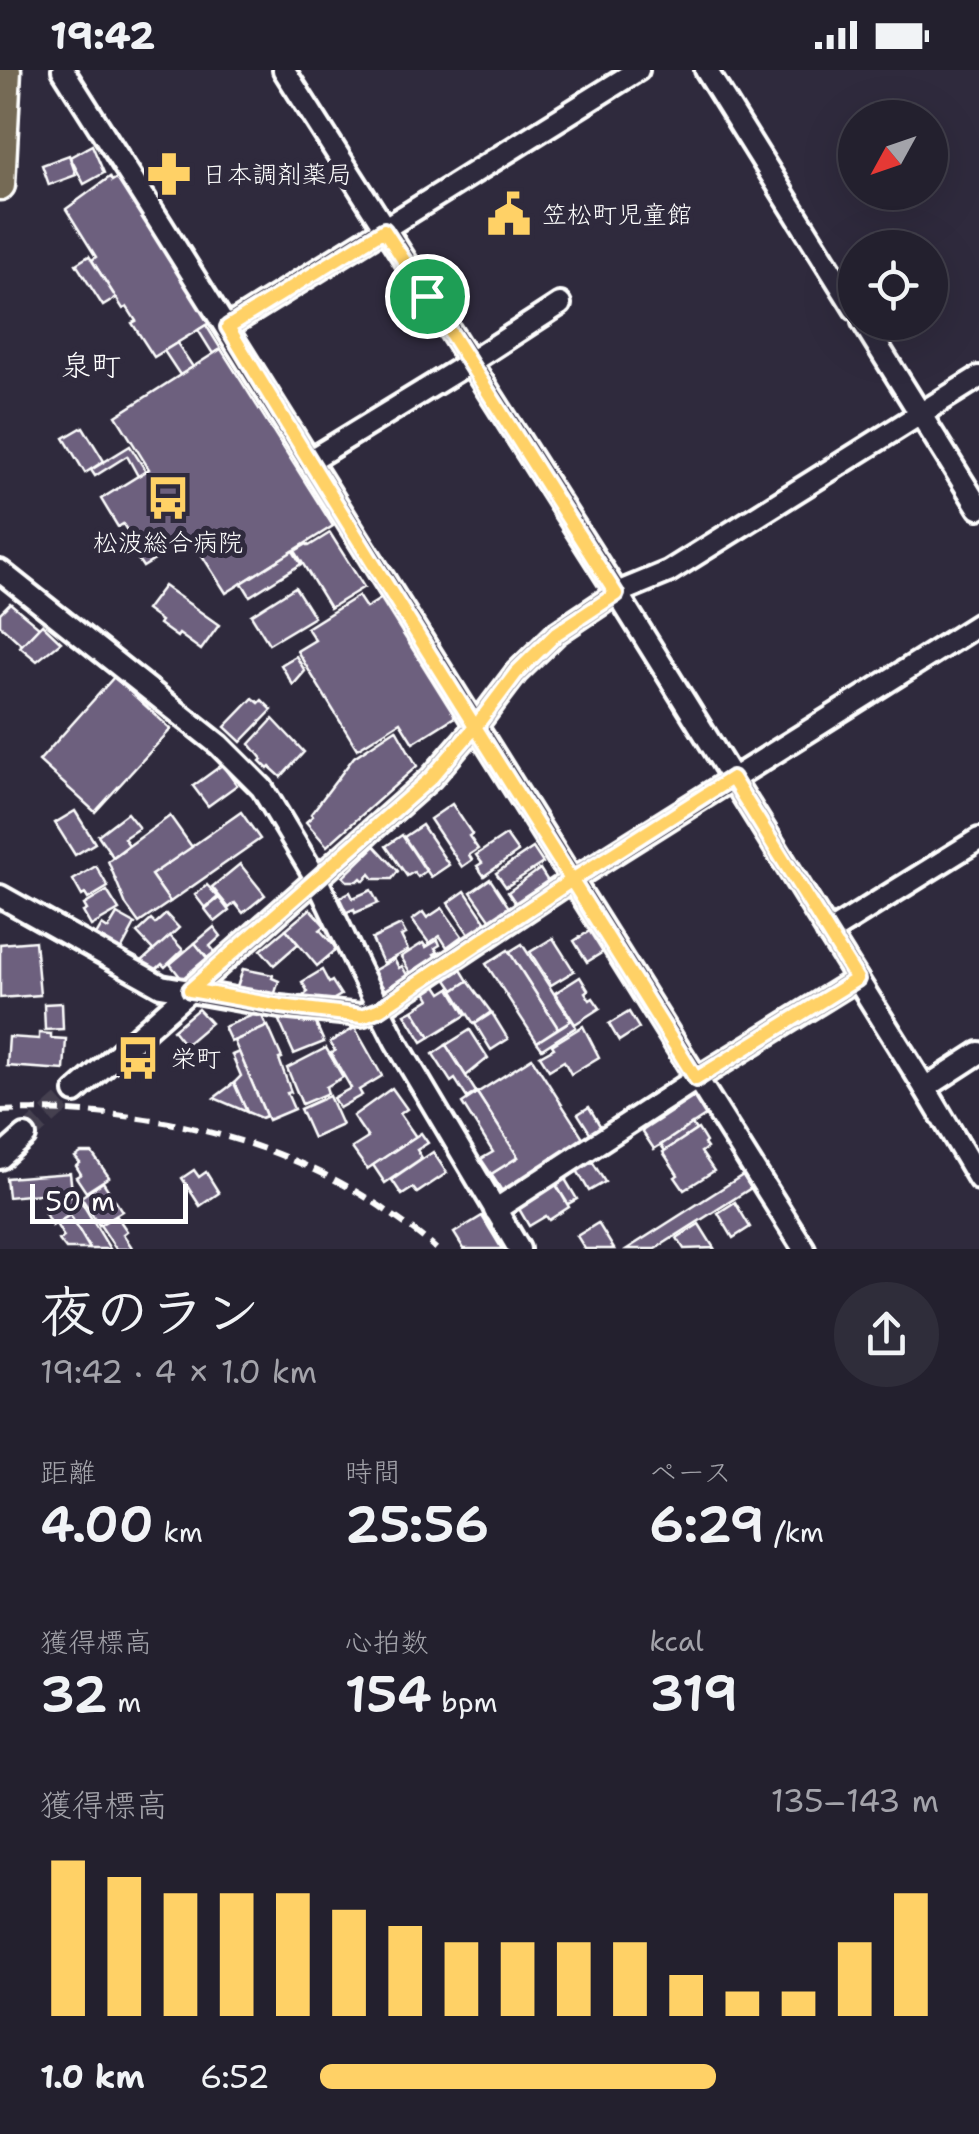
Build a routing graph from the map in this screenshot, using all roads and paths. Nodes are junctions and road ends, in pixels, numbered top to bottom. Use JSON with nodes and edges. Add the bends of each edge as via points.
{"nodes":[{"id":1,"x":6,"y":70,"type":"edge"},
{"id":2,"x":63,"y":70,"type":"edge"},
{"id":3,"x":284,"y":70,"type":"edge"},
{"id":4,"x":638,"y":70,"type":"edge"},
{"id":5,"x":706,"y":70,"type":"edge"},
{"id":6,"x":0,"y":186,"type":"edge"},
{"id":7,"x":384,"y":230,"type":"junction"},
{"id":8,"x":838,"y":282,"type":"edge"},
{"id":9,"x":560,"y":304,"type":"dead end"},
{"id":10,"x":228,"y":327,"type":"junction"},
{"id":11,"x":875,"y":340,"type":"edge"},
{"id":12,"x":469,"y":363,"type":"junction"},
{"id":13,"x":979,"y":378,"type":"edge"},
{"id":14,"x":921,"y":414,"type":"junction"},
{"id":15,"x":309,"y":461,"type":"junction"},
{"id":16,"x":979,"y":508,"type":"edge"},
{"id":17,"x":0,"y":570,"type":"edge"},
{"id":18,"x":616,"y":594,"type":"junction"},
{"id":19,"x":979,"y":624,"type":"edge"},
{"id":20,"x":476,"y":726,"type":"junction"},
{"id":21,"x":732,"y":778,"type":"junction"},
{"id":22,"x":979,"y":838,"type":"edge"},
{"id":23,"x":316,"y":878,"type":"junction"},
{"id":24,"x":572,"y":880,"type":"junction"},
{"id":25,"x":0,"y":896,"type":"edge"},
{"id":26,"x":828,"y":933,"type":"junction"},
{"id":27,"x":857,"y":979,"type":"junction"},
{"id":28,"x":190,"y":990,"type":"junction"},
{"id":29,"x":380,"y":1009,"type":"junction"},
{"id":30,"x":979,"y":1054,"type":"edge"},
{"id":31,"x":696,"y":1079,"type":"junction"},
{"id":32,"x":925,"y":1088,"type":"junction"},
{"id":33,"x":75,"y":1092,"type":"tunnel mouth"},
{"id":34,"x":24,"y":1136,"type":"tunnel mouth"},
{"id":35,"x":0,"y":1158,"type":"edge"},
{"id":36,"x":979,"y":1179,"type":"edge"},
{"id":37,"x":495,"y":1210,"type":"junction"},
{"id":38,"x":519,"y":1249,"type":"edge"},
{"id":39,"x":804,"y":1249,"type":"edge"}],
"edges":[{"from":1,"to":6,"type":"main road"},
{"from":2,"to":10,"type":"street"},
{"from":3,"to":7,"type":"street"},
{"from":4,"to":7,"type":"street"},
{"from":5,"to":8,"type":"street"},
{"from":7,"to":10,"type":"street"},
{"from":7,"to":12,"type":"street"},
{"from":9,"to":12,"type":"street"},
{"from":10,"to":15,"type":"street"},
{"from":11,"to":14,"type":"street"},
{"from":12,"to":15,"type":"street"},
{"from":12,"to":18,"type":"street"},
{"from":13,"to":14,"type":"street"},
{"from":14,"to":16,"type":"street"},
{"from":14,"to":18,"type":"street","via":[[668,572]]},
{"from":15,"to":20,"type":"street"},
{"from":17,"to":23,"type":"street","via":[[219,745],[262,788]]},
{"from":18,"to":20,"type":"street","via":[[557,633]]},
{"from":18,"to":21,"type":"street"},
{"from":19,"to":21,"type":"street"},
{"from":20,"to":23,"type":"street","via":[[431,778]]},
{"from":20,"to":24,"type":"street"},
{"from":21,"to":24,"type":"street"},
{"from":21,"to":26,"type":"street"},
{"from":22,"to":26,"type":"street"},
{"from":23,"to":28,"type":"street"},
{"from":23,"to":29,"type":"street"},
{"from":24,"to":29,"type":"street"},
{"from":24,"to":31,"type":"street"},
{"from":25,"to":28,"type":"street","via":[[160,986]]},
{"from":26,"to":27,"type":"street"},
{"from":27,"to":31,"type":"street"},
{"from":27,"to":32,"type":"street"},
{"from":28,"to":29,"type":"street","via":[[362,1016]]},
{"from":28,"to":33,"type":"street"},
{"from":29,"to":37,"type":"street"},
{"from":30,"to":32,"type":"street"},
{"from":31,"to":37,"type":"street"},
{"from":31,"to":39,"type":"street"},
{"from":32,"to":36,"type":"street"},
{"from":34,"to":35,"type":"street"},
{"from":37,"to":38,"type":"street"}]}
